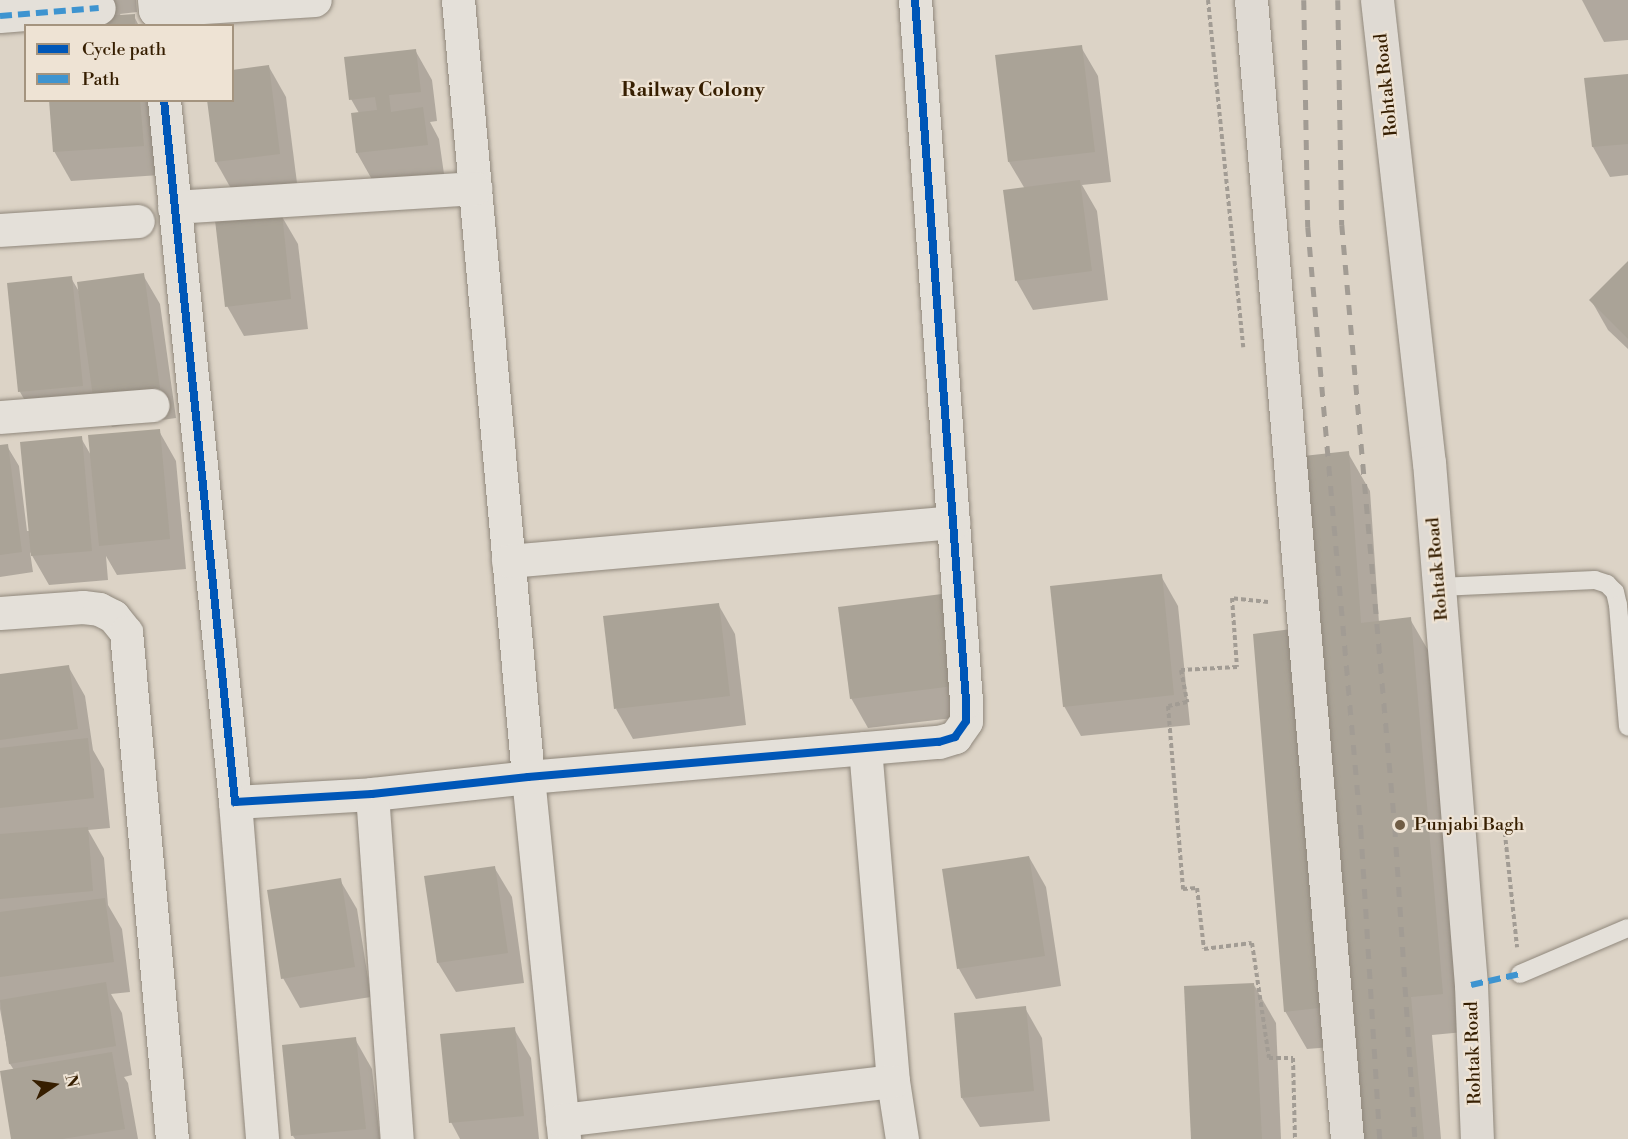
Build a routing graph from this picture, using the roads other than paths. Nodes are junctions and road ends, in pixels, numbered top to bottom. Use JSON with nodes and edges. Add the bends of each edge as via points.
{"nodes":[{"id":1,"x":315,"y":0,"type":"edge"},
{"id":2,"x":458,"y":0,"type":"edge"},
{"id":3,"x":915,"y":0,"type":"edge"},
{"id":4,"x":1251,"y":0,"type":"edge"},
{"id":5,"x":1377,"y":0,"type":"edge"},
{"id":6,"x":99,"y":8,"type":"dead end"},
{"id":7,"x":155,"y":12,"type":"edge"},
{"id":8,"x":0,"y":16,"type":"edge"},
{"id":9,"x":164,"y":102,"type":"edge"},
{"id":10,"x":475,"y":188,"type":"junction"},
{"id":11,"x":174,"y":207,"type":"junction"},
{"id":12,"x":138,"y":221,"type":"dead end"},
{"id":13,"x":0,"y":230,"type":"edge"},
{"id":14,"x":153,"y":405,"type":"dead end"},
{"id":15,"x":0,"y":417,"type":"edge"},
{"id":16,"x":953,"y":522,"type":"junction"},
{"id":17,"x":508,"y":561,"type":"junction"},
{"id":18,"x":1439,"y":587,"type":"junction"},
{"id":19,"x":0,"y":613,"type":"edge"},
{"id":20,"x":1628,"y":727,"type":"edge"},
{"id":21,"x":865,"y":748,"type":"junction"},
{"id":22,"x":528,"y":777,"type":"junction"},
{"id":23,"x":372,"y":794,"type":"junction"},
{"id":24,"x":235,"y":802,"type":"junction"},
{"id":25,"x":1628,"y":928,"type":"edge"},
{"id":26,"x":1520,"y":974,"type":"road end"},
{"id":27,"x":893,"y":1081,"type":"junction"},
{"id":28,"x":563,"y":1129,"type":"edge"},
{"id":29,"x":172,"y":1139,"type":"edge"},
{"id":30,"x":262,"y":1139,"type":"edge"},
{"id":31,"x":397,"y":1139,"type":"edge"},
{"id":32,"x":902,"y":1139,"type":"edge"},
{"id":33,"x":1347,"y":1139,"type":"edge"},
{"id":34,"x":1478,"y":1139,"type":"edge"}],
"edges":[{"from":1,"to":7,"type":"street"},
{"from":2,"to":10,"type":"street"},
{"from":3,"to":16,"type":"street"},
{"from":4,"to":33,"type":"main road"},
{"from":5,"to":18,"type":"main road","name":"Rohtak Road","via":[[1429,462]]},
{"from":6,"to":8,"type":"street"},
{"from":9,"to":11,"type":"street"},
{"from":10,"to":11,"type":"street"},
{"from":10,"to":17,"type":"street"},
{"from":11,"to":24,"type":"street"},
{"from":12,"to":13,"type":"street"},
{"from":14,"to":15,"type":"street"},
{"from":16,"to":17,"type":"street"},
{"from":16,"to":21,"type":"street","via":[[966,721],[955,737],[939,742]]},
{"from":17,"to":22,"type":"street"},
{"from":18,"to":20,"type":"lane","via":[[1595,580],[1607,584],[1615,592],[1618,605]]},
{"from":18,"to":34,"type":"main road","name":"Rohtak Road","via":[[1471,986]]},
{"from":19,"to":29,"type":"street","via":[[99,609],[113,616],[126,632]]},
{"from":21,"to":22,"type":"street"},
{"from":21,"to":27,"type":"street"},
{"from":22,"to":23,"type":"street"},
{"from":22,"to":28,"type":"street"},
{"from":23,"to":24,"type":"street"},
{"from":23,"to":31,"type":"street"},
{"from":24,"to":30,"type":"street"},
{"from":25,"to":26,"type":"lane"},
{"from":27,"to":28,"type":"street"},
{"from":27,"to":32,"type":"street"}]}
